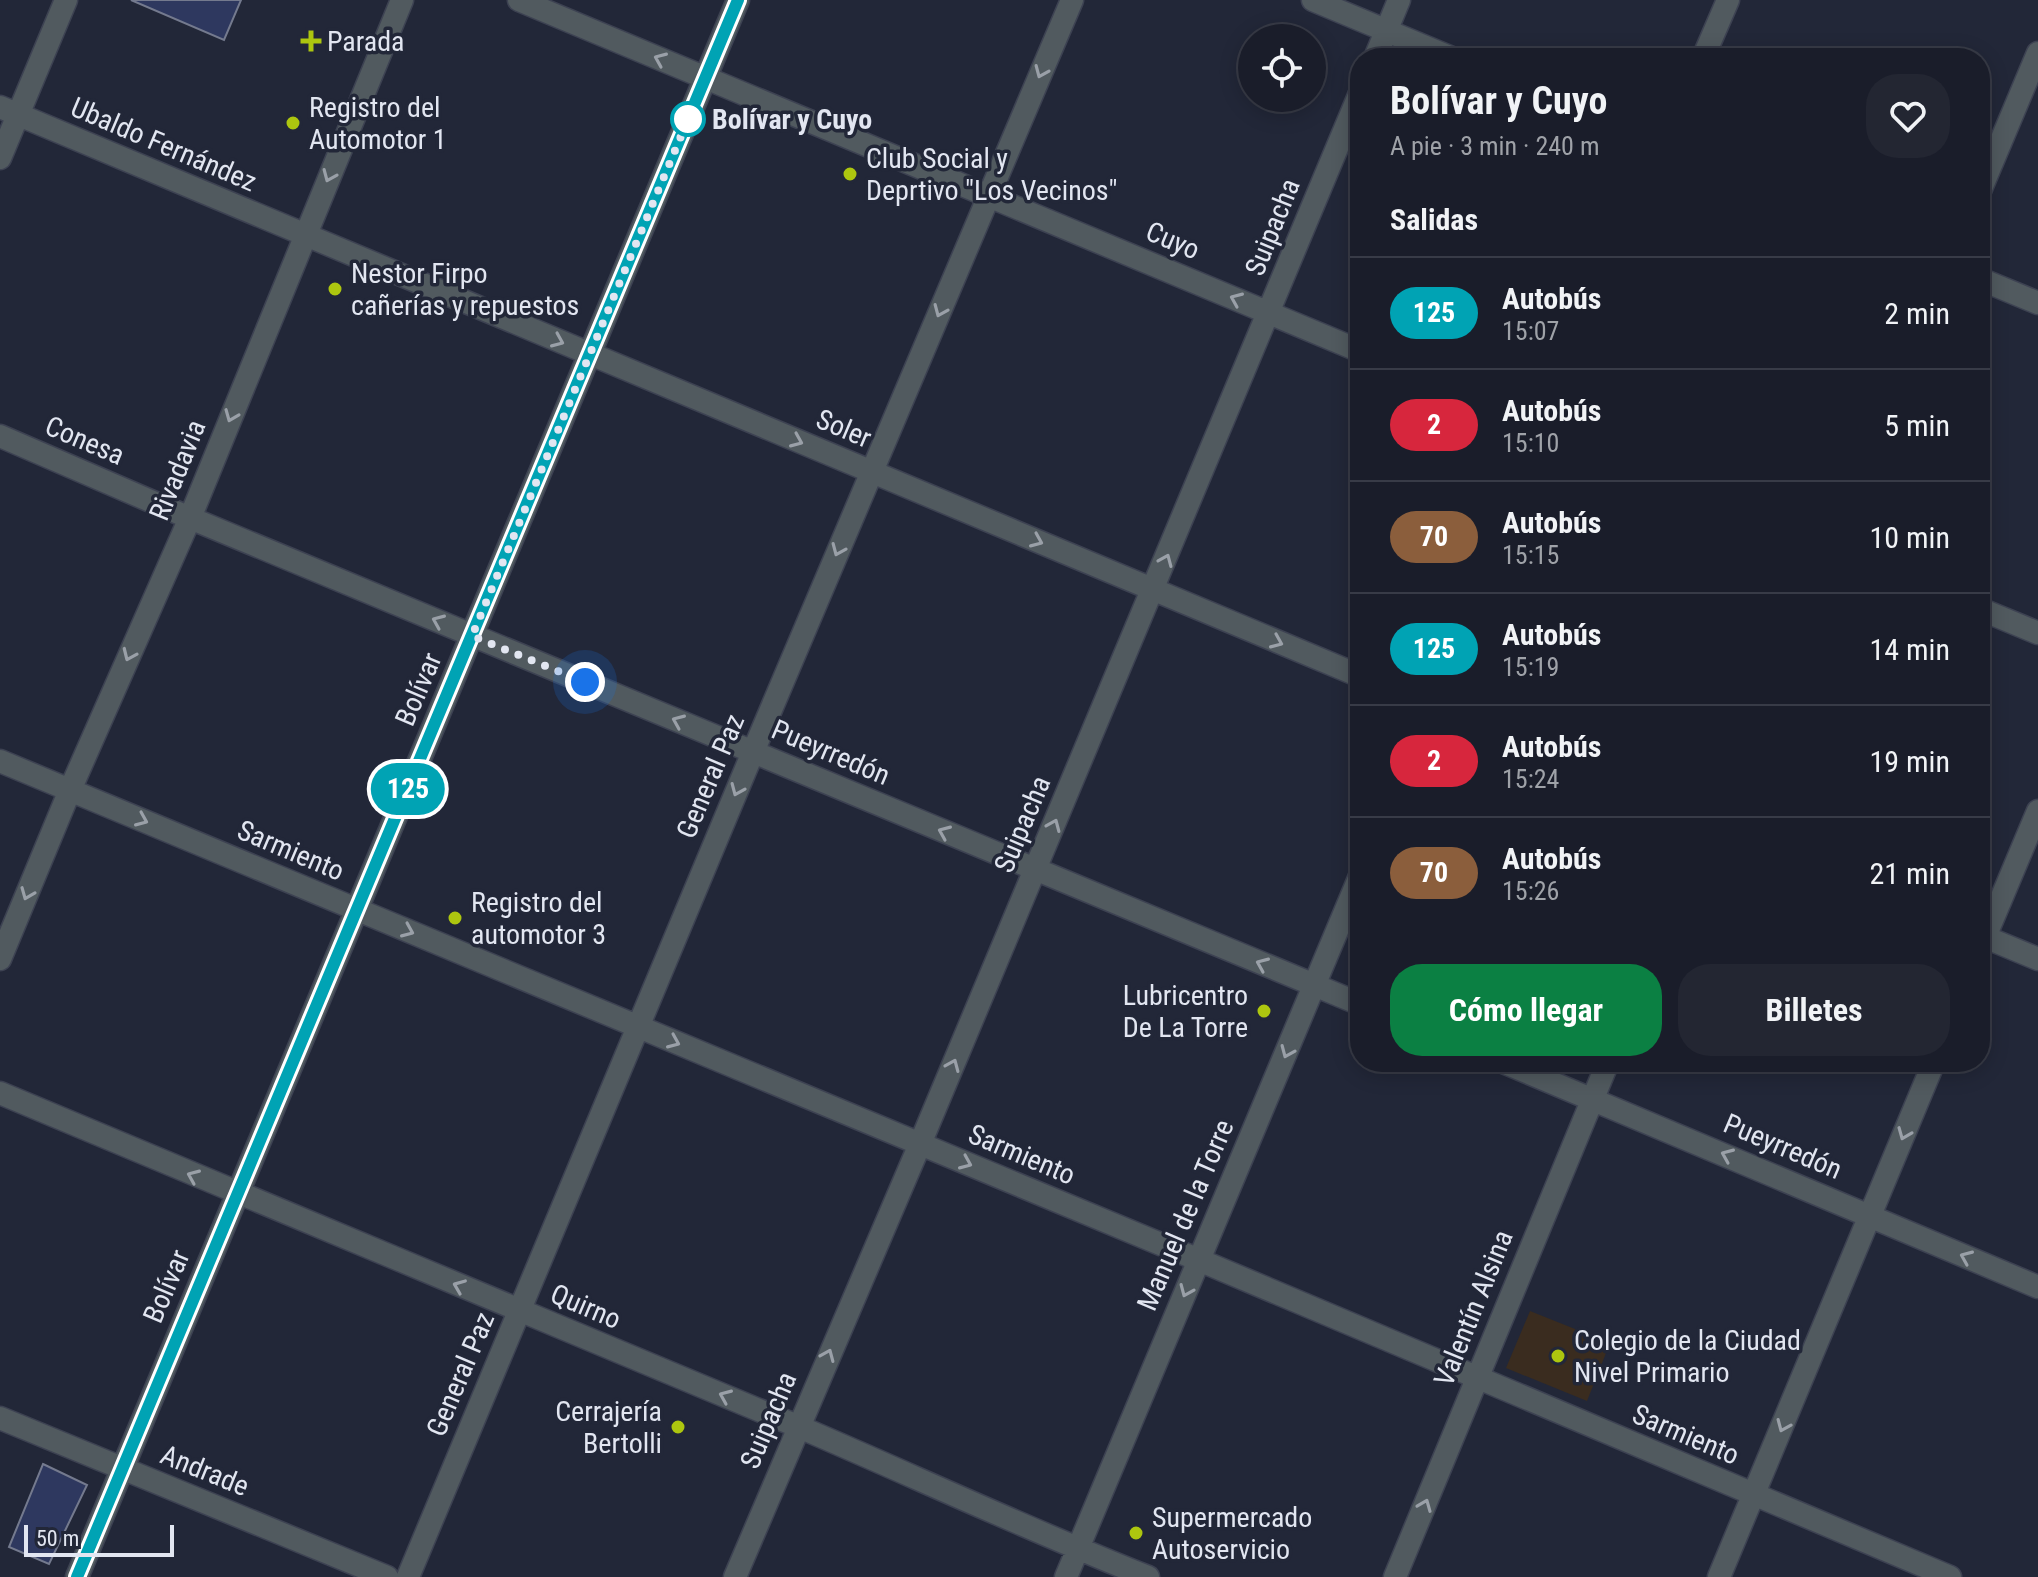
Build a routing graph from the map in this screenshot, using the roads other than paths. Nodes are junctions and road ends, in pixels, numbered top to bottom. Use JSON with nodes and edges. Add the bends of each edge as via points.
{"nodes":[{"id":1,"x":66,"y":0,"type":"edge"},
{"id":2,"x":402,"y":0,"type":"edge"},
{"id":3,"x":519,"y":0,"type":"edge"},
{"id":4,"x":738,"y":0,"type":"edge"},
{"id":5,"x":1072,"y":0,"type":"edge"},
{"id":6,"x":1313,"y":0,"type":"edge"},
{"id":7,"x":1399,"y":0,"type":"edge"},
{"id":8,"x":1728,"y":0,"type":"edge"},
{"id":9,"x":1386,"y":30,"type":"junction"},
{"id":10,"x":1379,"y":48,"type":"edge"},
{"id":11,"x":1428,"y":48,"type":"edge"},
{"id":12,"x":1707,"y":48,"type":"edge"},
{"id":13,"x":2038,"y":53,"type":"edge"},
{"id":14,"x":706,"y":78,"type":"junction"},
{"id":15,"x":9,"y":111,"type":"edge"},
{"id":16,"x":1350,"y":117,"type":"edge"},
{"id":17,"x":0,"y":158,"type":"edge"},
{"id":18,"x":1990,"y":167,"type":"edge"},
{"id":19,"x":989,"y":196,"type":"junction"},
{"id":20,"x":305,"y":235,"type":"junction"},
{"id":21,"x":1990,"y":283,"type":"edge"},
{"id":22,"x":2038,"y":303,"type":"edge"},
{"id":23,"x":1270,"y":313,"type":"junction"},
{"id":24,"x":1350,"y":347,"type":"edge"},
{"id":25,"x":590,"y":354,"type":"junction"},
{"id":26,"x":0,"y":436,"type":"edge"},
{"id":27,"x":871,"y":472,"type":"junction"},
{"id":28,"x":190,"y":518,"type":"junction"},
{"id":29,"x":1153,"y":590,"type":"junction"},
{"id":30,"x":1990,"y":613,"type":"edge"},
{"id":31,"x":2038,"y":633,"type":"edge"},
{"id":32,"x":472,"y":636,"type":"junction"},
{"id":33,"x":1350,"y":672,"type":"edge"},
{"id":34,"x":753,"y":752,"type":"junction"},
{"id":35,"x":0,"y":761,"type":"edge"},
{"id":36,"x":70,"y":790,"type":"junction"},
{"id":37,"x":2038,"y":811,"type":"edge"},
{"id":38,"x":1035,"y":870,"type":"junction"},
{"id":39,"x":1350,"y":900,"type":"edge"},
{"id":40,"x":358,"y":910,"type":"junction"},
{"id":41,"x":1990,"y":922,"type":"edge"},
{"id":42,"x":1990,"y":943,"type":"edge"},
{"id":43,"x":0,"y":959,"type":"edge"},
{"id":44,"x":2038,"y":959,"type":"edge"},
{"id":45,"x":1314,"y":985,"type":"junction"},
{"id":46,"x":1350,"y":1000,"type":"edge"},
{"id":47,"x":638,"y":1027,"type":"junction"},
{"id":48,"x":1528,"y":1072,"type":"edge"},
{"id":49,"x":1604,"y":1072,"type":"edge"},
{"id":50,"x":1930,"y":1072,"type":"edge"},
{"id":51,"x":0,"y":1093,"type":"edge"},
{"id":52,"x":1592,"y":1098,"type":"junction"},
{"id":53,"x":920,"y":1144,"type":"junction"},
{"id":54,"x":238,"y":1195,"type":"junction"},
{"id":55,"x":1871,"y":1216,"type":"junction"},
{"id":56,"x":1199,"y":1260,"type":"junction"},
{"id":57,"x":2038,"y":1287,"type":"edge"},
{"id":58,"x":519,"y":1311,"type":"junction"},
{"id":59,"x":1477,"y":1379,"type":"junction"},
{"id":60,"x":0,"y":1418,"type":"edge"},
{"id":61,"x":797,"y":1426,"type":"junction"},
{"id":62,"x":121,"y":1468,"type":"junction"},
{"id":63,"x":1754,"y":1495,"type":"junction"},
{"id":64,"x":1077,"y":1549,"type":"junction"},
{"id":65,"x":77,"y":1577,"type":"edge"},
{"id":66,"x":387,"y":1577,"type":"edge"},
{"id":67,"x":408,"y":1577,"type":"edge"},
{"id":68,"x":735,"y":1577,"type":"edge"},
{"id":69,"x":1066,"y":1577,"type":"edge"},
{"id":70,"x":1148,"y":1577,"type":"edge"},
{"id":71,"x":1395,"y":1577,"type":"edge"},
{"id":72,"x":1719,"y":1577,"type":"edge"},
{"id":73,"x":1950,"y":1577,"type":"edge"}],
"edges":[{"from":1,"to":15,"type":"street"},
{"from":2,"to":20,"type":"street","name":"Rivadavia","one_way":true},
{"from":14,"to":3,"type":"street","name":"Cuyo","one_way":true},
{"from":4,"to":14,"type":"street","name":"Bolívar"},
{"from":5,"to":19,"type":"street","name":"General Paz","one_way":true},
{"from":6,"to":9,"type":"street"},
{"from":7,"to":9,"type":"street"},
{"from":8,"to":12,"type":"street"},
{"from":9,"to":10,"type":"street"},
{"from":9,"to":11,"type":"street"},
{"from":13,"to":18,"type":"street"},
{"from":14,"to":19,"type":"street","name":"Cuyo"},
{"from":14,"to":25,"type":"street","name":"Bolívar"},
{"from":15,"to":17,"type":"street"},
{"from":15,"to":20,"type":"street","name":"Ubaldo Fernández"},
{"from":16,"to":23,"type":"street","name":"Suipacha"},
{"from":23,"to":19,"type":"street","name":"Cuyo","one_way":true},
{"from":19,"to":27,"type":"street","name":"General Paz","one_way":true},
{"from":20,"to":25,"type":"street","name":"Soler","one_way":true},
{"from":20,"to":28,"type":"street","name":"Rivadavia","one_way":true},
{"from":21,"to":22,"type":"street"},
{"from":23,"to":24,"type":"street","name":"Cuyo"},
{"from":29,"to":23,"type":"street","name":"Suipacha","one_way":true},
{"from":25,"to":27,"type":"street","name":"Soler","one_way":true},
{"from":25,"to":32,"type":"street","name":"Bolívar"},
{"from":26,"to":28,"type":"street","name":"Conesa"},
{"from":27,"to":29,"type":"street","name":"Soler","one_way":true},
{"from":27,"to":34,"type":"street","name":"General Paz","one_way":true},
{"from":32,"to":28,"type":"street","name":"Pueyrredón","one_way":true},
{"from":28,"to":36,"type":"street","name":"Rivadavia","one_way":true},
{"from":29,"to":33,"type":"street","name":"Soler","one_way":true},
{"from":38,"to":29,"type":"street","name":"Suipacha","one_way":true},
{"from":30,"to":31,"type":"street"},
{"from":34,"to":32,"type":"street","name":"Pueyrredón","one_way":true},
{"from":32,"to":40,"type":"street","name":"Bolívar"},
{"from":38,"to":34,"type":"street","name":"Pueyrredón","one_way":true},
{"from":34,"to":47,"type":"street","name":"General Paz","one_way":true},
{"from":35,"to":36,"type":"street","name":"Sarmiento"},
{"from":36,"to":40,"type":"street","name":"Sarmiento","one_way":true},
{"from":36,"to":43,"type":"street","name":"Rivadavia","one_way":true},
{"from":37,"to":41,"type":"street"},
{"from":45,"to":38,"type":"street","name":"Pueyrredón","one_way":true},
{"from":53,"to":38,"type":"street","name":"Suipacha","one_way":true},
{"from":39,"to":45,"type":"street","name":"Manuel de la Torre"},
{"from":40,"to":47,"type":"street","name":"Sarmiento","one_way":true},
{"from":40,"to":54,"type":"street","name":"Bolívar"},
{"from":42,"to":44,"type":"street"},
{"from":45,"to":46,"type":"street","name":"Pueyrredón"},
{"from":45,"to":56,"type":"street","name":"Manuel de la Torre","one_way":true},
{"from":47,"to":53,"type":"street","name":"Sarmiento","one_way":true},
{"from":47,"to":58,"type":"street","name":"General Paz"},
{"from":48,"to":52,"type":"street","name":"Pueyrredón"},
{"from":49,"to":52,"type":"street","name":"Valentín Alsina"},
{"from":50,"to":55,"type":"street","one_way":true},
{"from":54,"to":51,"type":"street","name":"Quirno","one_way":true},
{"from":55,"to":52,"type":"street","name":"Pueyrredón","one_way":true},
{"from":52,"to":59,"type":"street","name":"Valentín Alsina"},
{"from":53,"to":56,"type":"street","name":"Sarmiento","one_way":true},
{"from":61,"to":53,"type":"street","name":"Suipacha","one_way":true},
{"from":58,"to":54,"type":"street","name":"Quirno","one_way":true},
{"from":54,"to":62,"type":"street","name":"Bolívar"},
{"from":57,"to":55,"type":"street","name":"Pueyrredón","one_way":true},
{"from":55,"to":63,"type":"street","one_way":true},
{"from":56,"to":59,"type":"street","name":"Sarmiento"},
{"from":56,"to":64,"type":"street","name":"Manuel de la Torre","one_way":true},
{"from":61,"to":58,"type":"street","name":"Quirno","one_way":true},
{"from":58,"to":67,"type":"street","name":"General Paz"},
{"from":59,"to":63,"type":"street","name":"Sarmiento"},
{"from":71,"to":59,"type":"street","name":"Valentín Alsina","one_way":true},
{"from":60,"to":62,"type":"street","name":"Andrade"},
{"from":61,"to":64,"type":"street","name":"Quirno"},
{"from":61,"to":68,"type":"street","name":"Suipacha"},
{"from":62,"to":65,"type":"street","name":"Bolívar"},
{"from":62,"to":66,"type":"street","name":"Andrade"},
{"from":63,"to":72,"type":"street"},
{"from":63,"to":73,"type":"street","name":"Sarmiento"},
{"from":64,"to":69,"type":"street","name":"Manuel de la Torre"},
{"from":64,"to":70,"type":"street","name":"Quirno"}]}
